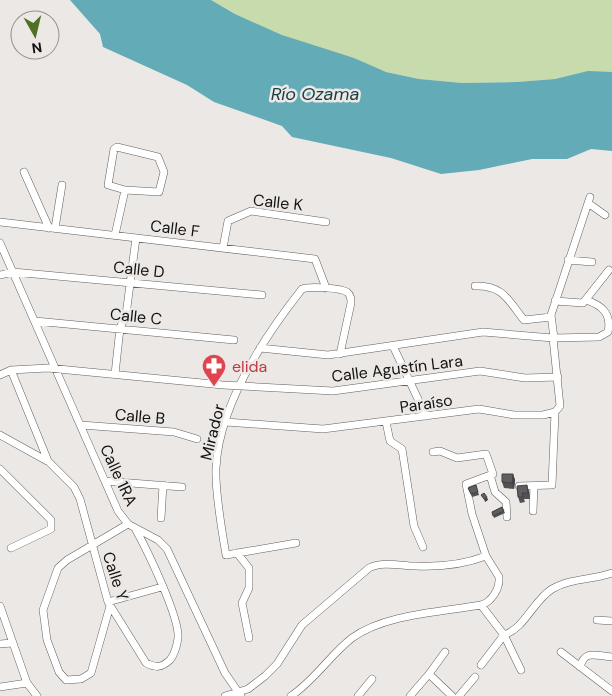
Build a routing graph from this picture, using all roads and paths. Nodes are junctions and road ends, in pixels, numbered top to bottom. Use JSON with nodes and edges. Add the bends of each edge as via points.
{"nodes":[{"id":1,"x":24,"y":172,"type":"dead end"},
{"id":2,"x":62,"y":185,"type":"dead end"},
{"id":3,"x":125,"y":190,"type":"junction"},
{"id":4,"x":605,"y":215,"type":"dead end"},
{"id":5,"x":0,"y":222,"type":"edge"},
{"id":6,"x":326,"y":222,"type":"dead end"},
{"id":7,"x":52,"y":228,"type":"junction"},
{"id":8,"x":115,"y":235,"type":"junction"},
{"id":9,"x":136,"y":238,"type":"junction"},
{"id":10,"x":0,"y":243,"type":"edge"},
{"id":11,"x":223,"y":248,"type":"junction"},
{"id":12,"x":568,"y":260,"type":"junction"},
{"id":13,"x":592,"y":262,"type":"dead end"},
{"id":14,"x":609,"y":270,"type":"dead end"},
{"id":15,"x":14,"y":272,"type":"junction"},
{"id":16,"x":0,"y":275,"type":"edge"},
{"id":17,"x":130,"y":282,"type":"junction"},
{"id":18,"x":475,"y":286,"type":"dead end"},
{"id":19,"x":326,"y":288,"type":"junction"},
{"id":20,"x":262,"y":296,"type":"dead end"},
{"id":21,"x":586,"y":300,"type":"junction"},
{"id":22,"x":555,"y":301,"type":"junction"},
{"id":23,"x":551,"y":317,"type":"junction"},
{"id":24,"x":35,"y":321,"type":"junction"},
{"id":25,"x":120,"y":328,"type":"junction"},
{"id":26,"x":554,"y":339,"type":"junction"},
{"id":27,"x":234,"y":340,"type":"dead end"},
{"id":28,"x":393,"y":346,"type":"junction"},
{"id":29,"x":260,"y":348,"type":"junction"},
{"id":30,"x":340,"y":354,"type":"junction"},
{"id":31,"x":56,"y":369,"type":"junction"},
{"id":32,"x":11,"y":370,"type":"junction"},
{"id":33,"x":115,"y":374,"type":"junction"},
{"id":34,"x":0,"y":375,"type":"edge"},
{"id":35,"x":558,"y":377,"type":"junction"},
{"id":36,"x":409,"y":382,"type":"junction"},
{"id":37,"x":240,"y":386,"type":"junction"},
{"id":38,"x":555,"y":412,"type":"junction"},
{"id":39,"x":426,"y":416,"type":"junction"},
{"id":40,"x":226,"y":422,"type":"junction"},
{"id":41,"x":386,"y":422,"type":"junction"},
{"id":42,"x":81,"y":425,"type":"junction"},
{"id":43,"x":0,"y":435,"type":"edge"},
{"id":44,"x":197,"y":439,"type":"dead end"},
{"id":45,"x":433,"y":452,"type":"dead end"},
{"id":46,"x":48,"y":461,"type":"junction"},
{"id":47,"x":0,"y":469,"type":"edge"},
{"id":48,"x":490,"y":475,"type":"junction"},
{"id":49,"x":105,"y":481,"type":"junction"},
{"id":50,"x":163,"y":485,"type":"junction"},
{"id":51,"x":518,"y":486,"type":"edge"},
{"id":52,"x":534,"y":486,"type":"junction"},
{"id":53,"x":182,"y":487,"type":"dead end"},
{"id":54,"x":533,"y":511,"type":"dead end"},
{"id":55,"x":507,"y":517,"type":"dead end"},
{"id":56,"x":161,"y":518,"type":"dead end"},
{"id":57,"x":128,"y":524,"type":"junction"},
{"id":58,"x":135,"y":529,"type":"junction"},
{"id":59,"x":296,"y":543,"type":"dead end"},
{"id":60,"x":92,"y":546,"type":"junction"},
{"id":61,"x":423,"y":547,"type":"dead end"},
{"id":62,"x":11,"y":548,"type":"dead end"},
{"id":63,"x":237,"y":553,"type":"junction"},
{"id":64,"x":486,"y":556,"type":"junction"},
{"id":65,"x":612,"y":573,"type":"edge"},
{"id":66,"x":162,"y":586,"type":"junction"},
{"id":67,"x":109,"y":604,"type":"junction"},
{"id":68,"x":481,"y":605,"type":"junction"},
{"id":69,"x":0,"y":606,"type":"edge"},
{"id":70,"x":598,"y":620,"type":"dead end"},
{"id":71,"x":612,"y":621,"type":"edge"},
{"id":72,"x":504,"y":635,"type":"junction"},
{"id":73,"x":249,"y":638,"type":"dead end"},
{"id":74,"x":12,"y":643,"type":"junction"},
{"id":75,"x":0,"y":644,"type":"edge"},
{"id":76,"x":445,"y":652,"type":"dead end"},
{"id":77,"x":561,"y":652,"type":"dead end"},
{"id":78,"x":612,"y":657,"type":"edge"},
{"id":79,"x":482,"y":664,"type":"dead end"},
{"id":80,"x":580,"y":667,"type":"junction"},
{"id":81,"x":521,"y":670,"type":"dead end"},
{"id":82,"x":429,"y":674,"type":"junction"},
{"id":83,"x":475,"y":677,"type":"dead end"},
{"id":84,"x":372,"y":679,"type":"dead end"},
{"id":85,"x":27,"y":684,"type":"junction"},
{"id":86,"x":0,"y":687,"type":"edge"},
{"id":87,"x":612,"y":691,"type":"edge"},
{"id":88,"x":240,"y":694,"type":"edge"},
{"id":89,"x":37,"y":696,"type":"edge"},
{"id":90,"x":225,"y":696,"type":"edge"},
{"id":91,"x":291,"y":696,"type":"edge"},
{"id":92,"x":358,"y":696,"type":"edge"},
{"id":93,"x":410,"y":696,"type":"edge"},
{"id":94,"x":452,"y":696,"type":"edge"},
{"id":95,"x":459,"y":696,"type":"edge"}],
"edges":[{"from":1,"to":7,"type":"street"},
{"from":2,"to":7,"type":"street"},
{"from":3,"to":3,"type":"street","via":[[107,184],[114,149],[117,147],[158,157],[164,172],[159,192]]},
{"from":3,"to":8,"type":"street"},
{"from":4,"to":12,"type":"street","via":[[589,200]]},
{"from":5,"to":7,"type":"street","name":"Calle F"},
{"from":6,"to":11,"type":"street","name":"Calle K","via":[[247,212],[228,221]]},
{"from":7,"to":8,"type":"street","name":"Calle F"},
{"from":8,"to":9,"type":"street","name":"Calle F"},
{"from":9,"to":11,"type":"street","name":"Calle F"},
{"from":9,"to":17,"type":"street"},
{"from":10,"to":15,"type":"street","name":"Calle 1RA"},
{"from":11,"to":19,"type":"street","name":"Calle F","via":[[314,258]]},
{"from":12,"to":13,"type":"street"},
{"from":12,"to":22,"type":"street"},
{"from":14,"to":21,"type":"street"},
{"from":15,"to":16,"type":"street","name":"Calle D"},
{"from":15,"to":17,"type":"street","name":"Calle D"},
{"from":15,"to":24,"type":"street","name":"Calle 1RA"},
{"from":17,"to":20,"type":"street","name":"Calle D"},
{"from":17,"to":25,"type":"street","via":[[126,315]]},
{"from":18,"to":23,"type":"street","via":[[502,291],[524,320]]},
{"from":19,"to":29,"type":"street","name":"Mirador","via":[[302,289]]},
{"from":19,"to":30,"type":"street","name":"Mirador","via":[[345,290],[350,295]]},
{"from":21,"to":22,"type":"street","via":[[580,304]]},
{"from":21,"to":26,"type":"street","via":[[599,304],[610,315],[608,332],[599,338]]},
{"from":22,"to":23,"type":"street"},
{"from":23,"to":26,"type":"street"},
{"from":24,"to":25,"type":"street","name":"Calle C"},
{"from":24,"to":31,"type":"street","name":"Calle 1RA"},
{"from":25,"to":27,"type":"street","name":"Calle C"},
{"from":25,"to":33,"type":"street"},
{"from":26,"to":28,"type":"street","via":[[485,332]]},
{"from":26,"to":35,"type":"street"},
{"from":28,"to":30,"type":"street"},
{"from":28,"to":36,"type":"street"},
{"from":29,"to":30,"type":"street"},
{"from":29,"to":37,"type":"street","name":"Mirador"},
{"from":31,"to":32,"type":"street","name":"Calle Agustín Lara"},
{"from":31,"to":33,"type":"street","name":"Calle Agustín Lara"},
{"from":31,"to":42,"type":"street","name":"Calle 1RA"},
{"from":32,"to":34,"type":"street","name":"Calle Agustín Lara"},
{"from":32,"to":46,"type":"street","name":"Calle Y"},
{"from":33,"to":37,"type":"street","name":"Calle Agustín Lara"},
{"from":35,"to":36,"type":"street","name":"Calle Agustín Lara","via":[[525,378],[484,371]]},
{"from":35,"to":38,"type":"street","via":[[561,403]]},
{"from":36,"to":37,"type":"street","name":"Calle Agustín Lara","via":[[341,391]]},
{"from":36,"to":39,"type":"street"},
{"from":37,"to":40,"type":"street","name":"Mirador"},
{"from":38,"to":39,"type":"street","name":"Paraíso","via":[[529,416],[482,408]]},
{"from":38,"to":52,"type":"street","via":[[552,485]]},
{"from":39,"to":41,"type":"street","name":"Paraíso"},
{"from":40,"to":41,"type":"street","name":"Paraíso","via":[[315,429]]},
{"from":40,"to":63,"type":"street","name":"Mirador","via":[[216,470],[226,554]]},
{"from":41,"to":61,"type":"street","via":[[390,441],[402,449],[414,526]]},
{"from":42,"to":44,"type":"street","name":"Calle B","via":[[174,432]]},
{"from":42,"to":49,"type":"street","name":"Calle 1RA"},
{"from":43,"to":46,"type":"street"},
{"from":45,"to":48,"type":"street","via":[[457,458],[485,454],[494,473]]},
{"from":46,"to":60,"type":"street","name":"Calle Y","via":[[74,487]]},
{"from":47,"to":62,"type":"street","via":[[51,520],[52,526]]},
{"from":48,"to":55,"type":"street","via":[[495,492],[506,502]]},
{"from":48,"to":64,"type":"street","via":[[466,484]]},
{"from":49,"to":50,"type":"street"},
{"from":49,"to":57,"type":"street","name":"Calle 1RA","via":[[118,511]]},
{"from":50,"to":53,"type":"street"},
{"from":50,"to":56,"type":"street"},
{"from":51,"to":52,"type":"street"},
{"from":52,"to":54,"type":"street"},
{"from":57,"to":58,"type":"street","name":"Calle 1RA"},
{"from":57,"to":60,"type":"street"},
{"from":58,"to":66,"type":"street","name":"Calle Y","via":[[148,550]]},
{"from":58,"to":88,"type":"street","name":"Calle 1RA","via":[[167,548],[225,673]]},
{"from":59,"to":63,"type":"street"},
{"from":60,"to":67,"type":"street","name":"Calle Y"},
{"from":60,"to":67,"type":"street","via":[[58,568],[43,610],[47,640],[66,680],[81,679],[91,673]]},
{"from":63,"to":73,"type":"street","via":[[249,568],[249,588],[242,603]]},
{"from":64,"to":68,"type":"street","via":[[497,571],[500,584],[487,603]]},
{"from":64,"to":88,"type":"street","via":[[436,566],[379,564],[369,568],[302,625],[277,664]]},
{"from":65,"to":72,"type":"street","via":[[552,589],[519,625]]},
{"from":66,"to":67,"type":"street"},
{"from":66,"to":67,"type":"street","name":"Calle Y","via":[[178,637],[173,656],[163,666],[146,663]]},
{"from":68,"to":72,"type":"street"},
{"from":68,"to":91,"type":"street","via":[[371,626],[350,640]]},
{"from":69,"to":74,"type":"street"},
{"from":70,"to":71,"type":"street"},
{"from":72,"to":79,"type":"street"},
{"from":72,"to":81,"type":"street"},
{"from":74,"to":75,"type":"street"},
{"from":74,"to":85,"type":"street"},
{"from":76,"to":82,"type":"street"},
{"from":77,"to":80,"type":"street"},
{"from":78,"to":80,"type":"street","via":[[587,655]]},
{"from":80,"to":87,"type":"street"},
{"from":82,"to":93,"type":"street"},
{"from":82,"to":94,"type":"street"},
{"from":83,"to":95,"type":"street"},
{"from":84,"to":92,"type":"street"},
{"from":85,"to":86,"type":"street"},
{"from":85,"to":89,"type":"street"},
{"from":88,"to":90,"type":"street"}]}
